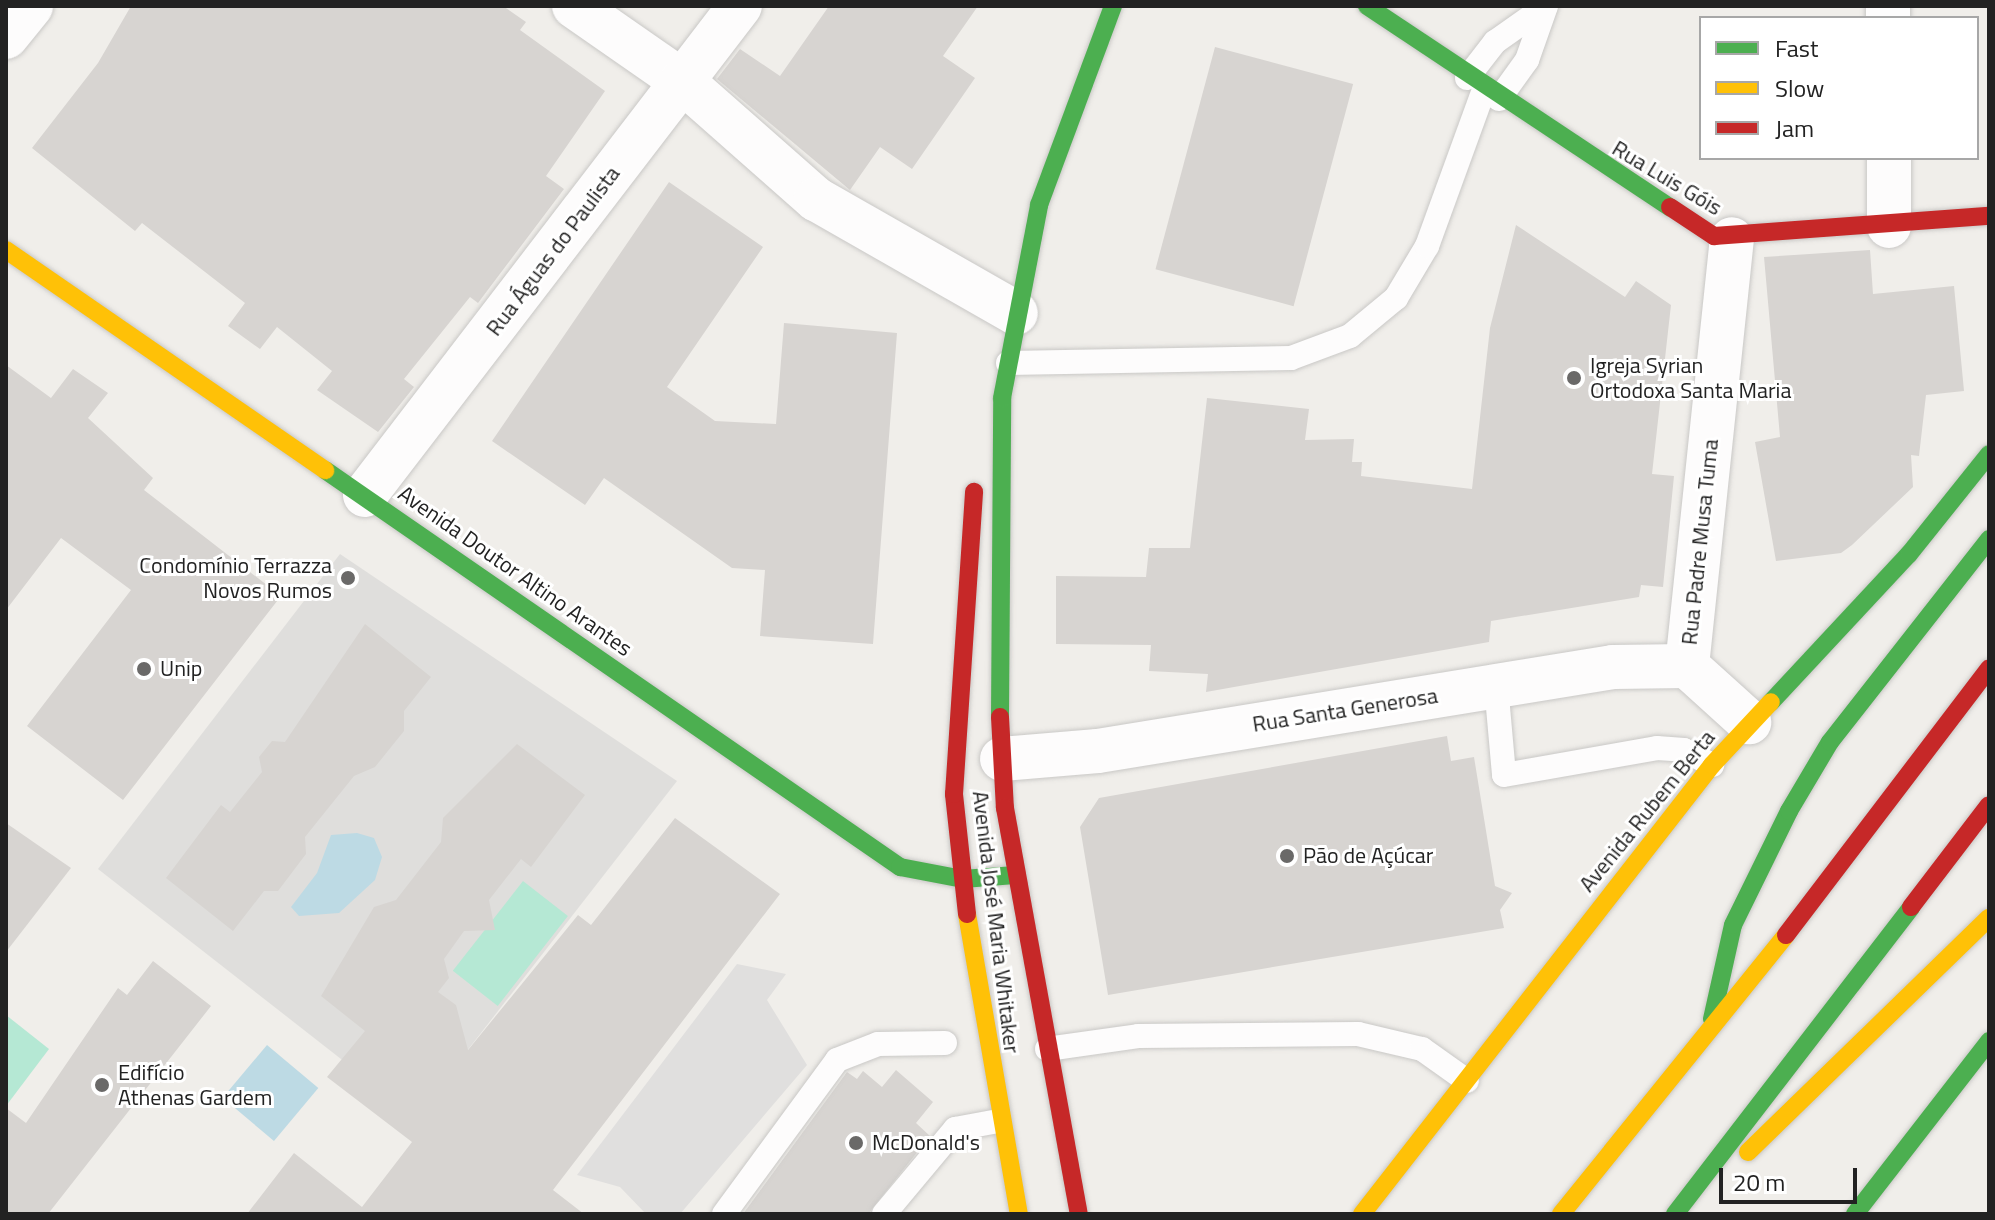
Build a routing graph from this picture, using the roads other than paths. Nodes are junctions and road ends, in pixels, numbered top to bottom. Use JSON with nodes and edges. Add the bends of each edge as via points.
{"nodes":[{"id":1,"x":31,"y":6,"type":"edge"},
{"id":2,"x":574,"y":6,"type":"edge"},
{"id":3,"x":740,"y":6,"type":"edge"},
{"id":4,"x":1113,"y":6,"type":"edge"},
{"id":5,"x":1367,"y":6,"type":"edge"},
{"id":6,"x":1546,"y":6,"type":"edge"},
{"id":7,"x":6,"y":37,"type":"edge"},
{"id":8,"x":682,"y":81,"type":"junction"},
{"id":9,"x":1483,"y":89,"type":"junction"},
{"id":10,"x":1889,"y":160,"type":"edge"},
{"id":11,"x":1989,"y":216,"type":"edge"},
{"id":12,"x":1889,"y":226,"type":"junction"},
{"id":13,"x":1732,"y":239,"type":"junction"},
{"id":14,"x":6,"y":250,"type":"edge"},
{"id":15,"x":1016,"y":313,"type":"junction"},
{"id":16,"x":1008,"y":363,"type":"junction"},
{"id":17,"x":1002,"y":398,"type":"junction"},
{"id":18,"x":1989,"y":454,"type":"edge"},
{"id":19,"x":365,"y":495,"type":"junction"},
{"id":20,"x":1989,"y":539,"type":"edge"},
{"id":21,"x":1687,"y":666,"type":"junction"},
{"id":22,"x":1989,"y":669,"type":"edge"},
{"id":23,"x":1496,"y":685,"type":"junction"},
{"id":24,"x":1749,"y":722,"type":"junction"},
{"id":25,"x":1002,"y":759,"type":"junction"},
{"id":26,"x":1712,"y":765,"type":"junction"},
{"id":27,"x":1989,"y":805,"type":"edge"},
{"id":28,"x":1015,"y":875,"type":"junction"},
{"id":29,"x":963,"y":879,"type":"junction"},
{"id":30,"x":1989,"y":918,"type":"edge"},
{"id":31,"x":1708,"y":1036,"type":"junction"},
{"id":32,"x":1989,"y":1041,"type":"edge"},
{"id":33,"x":945,"y":1043,"type":"dead end"},
{"id":34,"x":1047,"y":1049,"type":"junction"},
{"id":35,"x":1467,"y":1081,"type":"junction"},
{"id":36,"x":998,"y":1121,"type":"junction"},
{"id":37,"x":1681,"y":1207,"type":"edge"},
{"id":38,"x":724,"y":1214,"type":"edge"},
{"id":39,"x":884,"y":1214,"type":"edge"},
{"id":40,"x":1019,"y":1214,"type":"edge"},
{"id":41,"x":1079,"y":1214,"type":"edge"},
{"id":42,"x":1362,"y":1214,"type":"edge"},
{"id":43,"x":1561,"y":1214,"type":"edge"},
{"id":44,"x":1855,"y":1214,"type":"edge"}],
"edges":[{"from":1,"to":7,"type":"street"},
{"from":2,"to":8,"type":"street"},
{"from":3,"to":8,"type":"street","name":"Rua Águas do Paulista"},
{"from":4,"to":15,"type":"main road","name":"Avenida José Maria Whitaker","via":[[1039,205]]},
{"from":5,"to":9,"type":"main road","name":"Rua Luis Góis"},
{"from":6,"to":9,"type":"lane","via":[[1527,60]]},
{"from":6,"to":9,"type":"lane","via":[[1495,42]]},
{"from":8,"to":15,"type":"street","via":[[816,199]]},
{"from":8,"to":19,"type":"street","name":"Rua Águas do Paulista"},
{"from":9,"to":13,"type":"main road","name":"Rua Luis Góis","via":[[1682,219]]},
{"from":9,"to":16,"type":"lane","via":[[1427,246],[1396,298],[1350,336],[1291,358]]},
{"from":10,"to":12,"type":"street"},
{"from":11,"to":12,"type":"main road","name":"Rua Luis Góis"},
{"from":12,"to":13,"type":"main road","name":"Rua Luis Góis"},
{"from":13,"to":21,"type":"street","name":"Rua Padre Musa Tuma"},
{"from":14,"to":19,"type":"main road","name":"Avenida Doutor Altino Arantes"},
{"from":15,"to":16,"type":"main road","name":"Avenida José Maria Whitaker"},
{"from":16,"to":17,"type":"main road","name":"Avenida José Maria Whitaker"},
{"from":17,"to":25,"type":"main road","name":"Avenida José Maria Whitaker","via":[[996,649]]},
{"from":17,"to":29,"type":"main road","name":"Avenida José Maria Whitaker","via":[[977,469],[957,679],[954,794]]},
{"from":18,"to":24,"type":"main road","name":"Avenida Rubem Berta","via":[[1909,554]]},
{"from":19,"to":29,"type":"main road","name":"Avenida Doutor Altino Arantes","via":[[900,867]]},
{"from":20,"to":31,"type":"main road","via":[[1830,742],[1789,811],[1733,925]]},
{"from":21,"to":23,"type":"street","name":"Rua Santa Generosa","via":[[1613,667]]},
{"from":21,"to":24,"type":"street","name":"Rua Padre Musa Tuma"},
{"from":22,"to":31,"type":"main road"},
{"from":23,"to":25,"type":"street","name":"Rua Santa Generosa","via":[[1098,751]]},
{"from":23,"to":26,"type":"lane","via":[[1504,775],[1657,748],[1684,750]]},
{"from":24,"to":26,"type":"main road","name":"Avenida Rubem Berta"},
{"from":25,"to":28,"type":"main road","name":"Avenida José Maria Whitaker"},
{"from":26,"to":35,"type":"main road","name":"Avenida Rubem Berta"},
{"from":27,"to":37,"type":"main road"},
{"from":28,"to":29,"type":"main road","name":"Avenida Doutor Altino Arantes"},
{"from":28,"to":34,"type":"main road","name":"Avenida José Maria Whitaker"},
{"from":29,"to":36,"type":"main road","name":"Avenida José Maria Whitaker"},
{"from":30,"to":37,"type":"main road","via":[[1787,1118]]},
{"from":31,"to":43,"type":"main road"},
{"from":32,"to":44,"type":"main road"},
{"from":33,"to":38,"type":"lane","via":[[878,1044],[837,1060]]},
{"from":34,"to":35,"type":"lane","via":[[1138,1036],[1358,1034],[1422,1049]]},
{"from":34,"to":41,"type":"main road","name":"Avenida José Maria Whitaker"},
{"from":35,"to":42,"type":"main road","name":"Avenida Rubem Berta"},
{"from":36,"to":39,"type":"lane","via":[[955,1129]]},
{"from":36,"to":40,"type":"main road","name":"Avenida José Maria Whitaker"}]}
